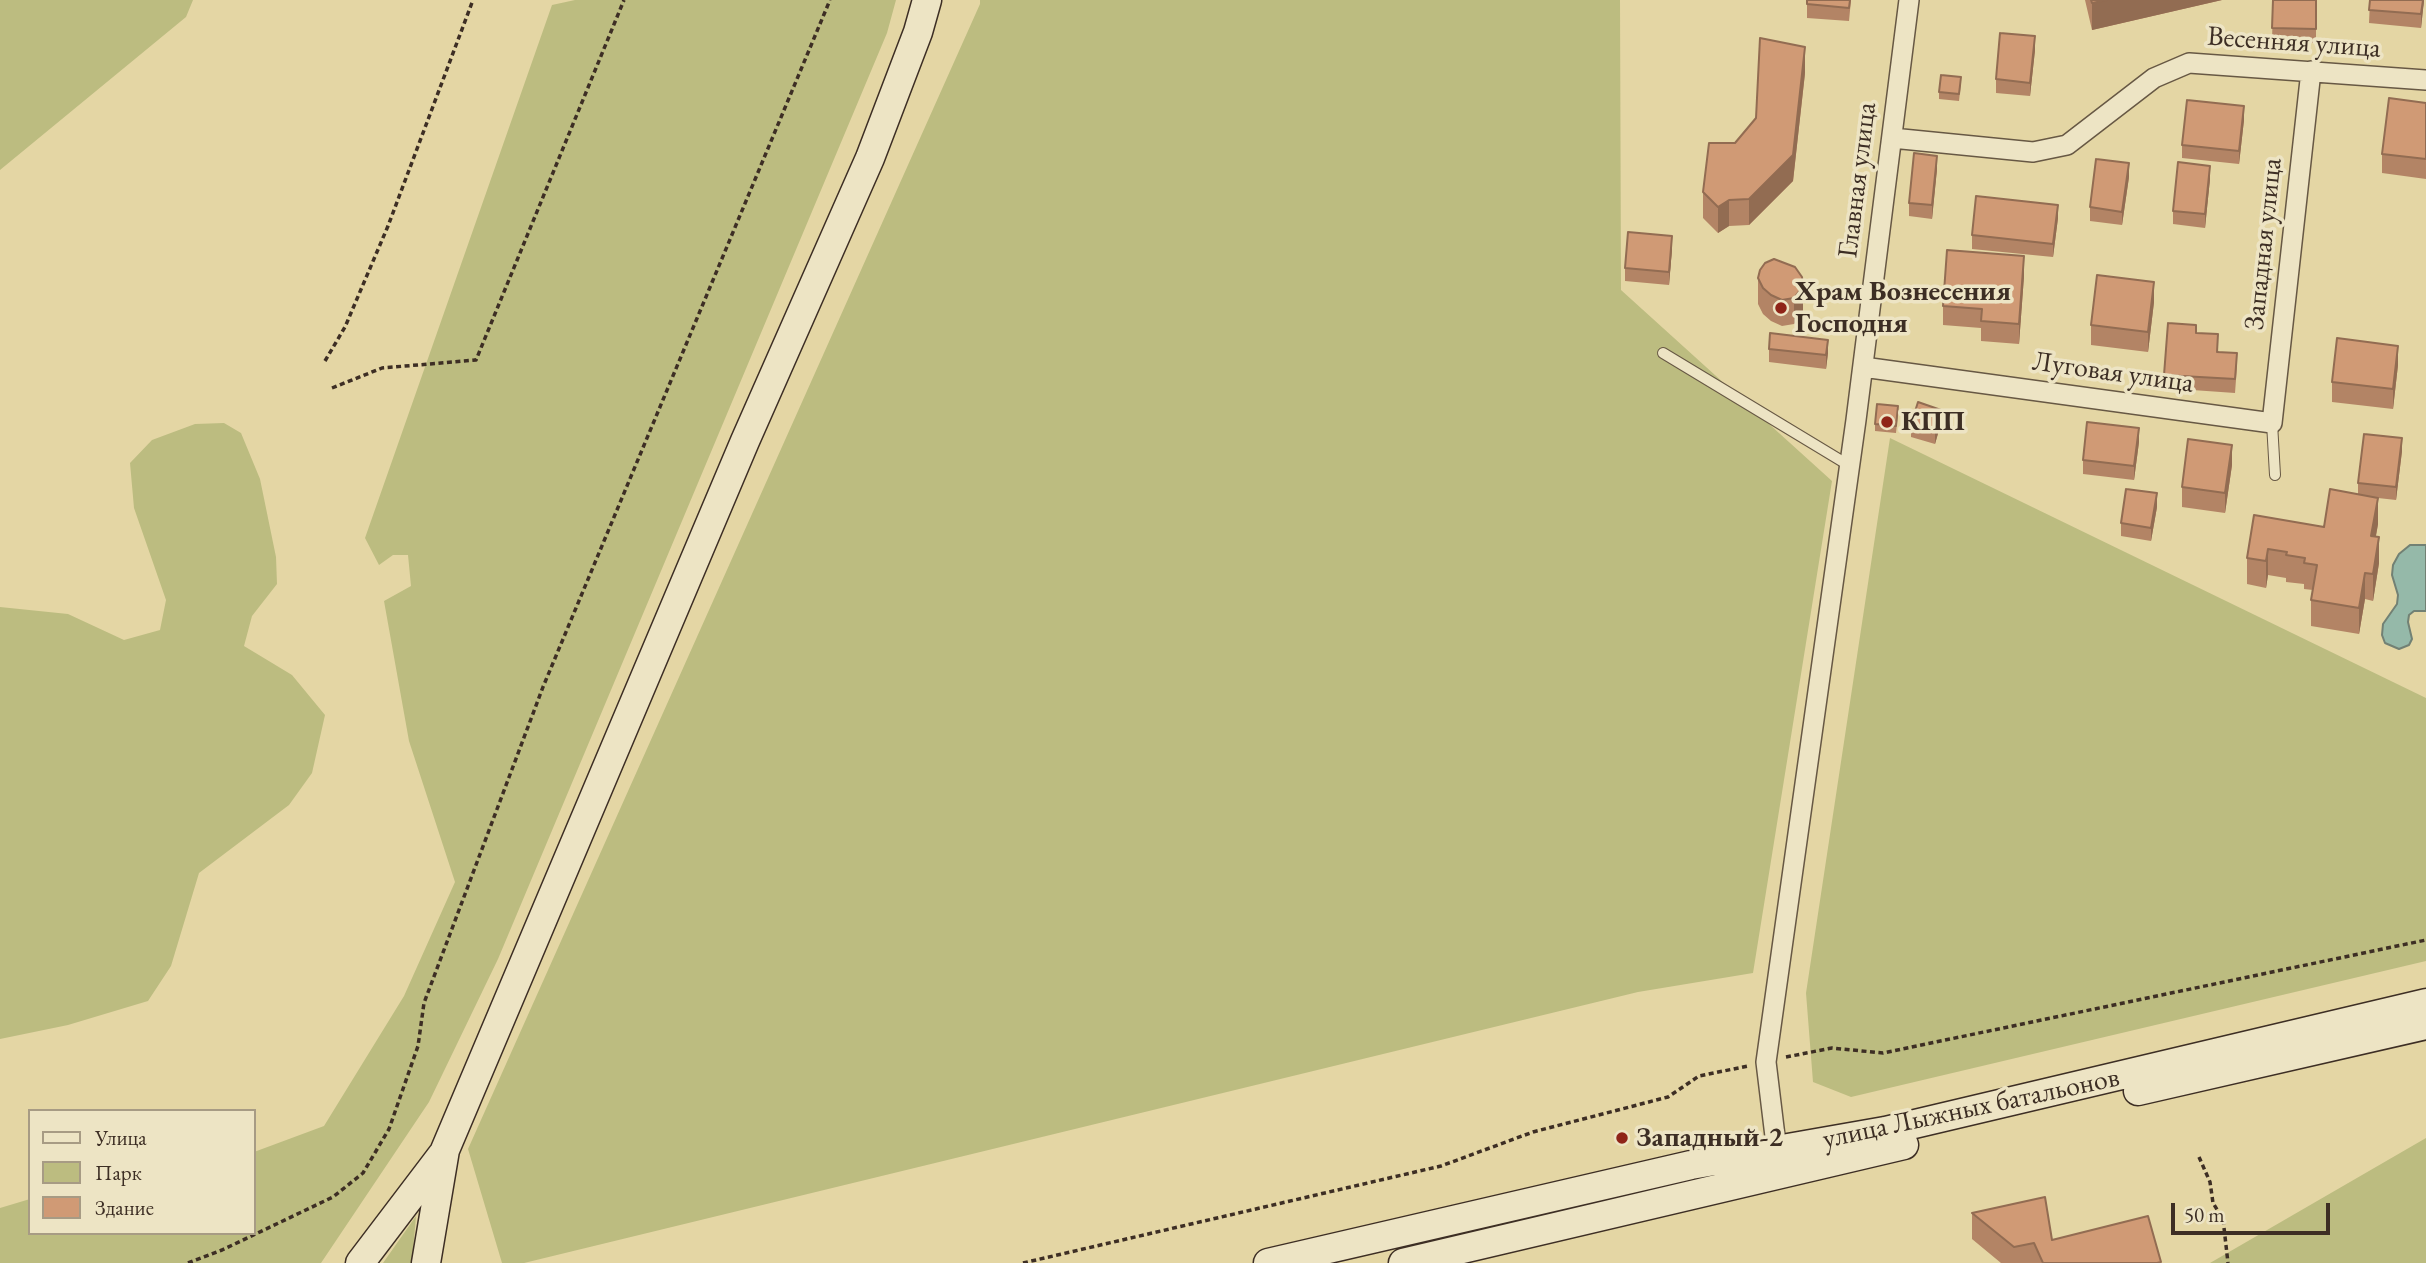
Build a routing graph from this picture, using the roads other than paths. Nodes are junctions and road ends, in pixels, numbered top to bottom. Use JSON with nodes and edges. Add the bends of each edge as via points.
{"nodes":[{"id":1,"x":927,"y":0,"type":"edge"},
{"id":2,"x":1909,"y":0,"type":"edge"},
{"id":3,"x":2311,"y":71,"type":"junction"},
{"id":4,"x":2426,"y":80,"type":"edge"},
{"id":5,"x":1892,"y":138,"type":"junction"},
{"id":6,"x":1663,"y":353,"type":"dead end"},
{"id":7,"x":1863,"y":367,"type":"junction"},
{"id":8,"x":2272,"y":423,"type":"junction"},
{"id":9,"x":1850,"y":466,"type":"junction"},
{"id":10,"x":2275,"y":475,"type":"dead end"},
{"id":11,"x":2426,"y":1003,"type":"edge"},
{"id":12,"x":2426,"y":1025,"type":"edge"},
{"id":13,"x":445,"y":1150,"type":"junction"},
{"id":14,"x":1778,"y":1163,"type":"junction"},
{"id":15,"x":360,"y":1263,"type":"edge"},
{"id":16,"x":426,"y":1263,"type":"edge"},
{"id":17,"x":1268,"y":1263,"type":"edge"},
{"id":18,"x":1403,"y":1263,"type":"edge"}],
"edges":[{"from":1,"to":13,"type":"main road","via":[[870,158]]},
{"from":2,"to":5,"type":"street","name":"Главная улица"},
{"from":3,"to":4,"type":"street","name":"Весенняя улица"},
{"from":3,"to":5,"type":"street","name":"Весенняя улица","via":[[2189,63],[2154,78],[2067,145],[2033,152]]},
{"from":3,"to":8,"type":"street","name":"Западная улица"},
{"from":5,"to":7,"type":"street","name":"Главная улица"},
{"from":6,"to":9,"type":"lane"},
{"from":7,"to":8,"type":"street","name":"Луговая улица"},
{"from":7,"to":9,"type":"street","name":"Главная улица"},
{"from":8,"to":10,"type":"lane"},
{"from":9,"to":14,"type":"street","name":"Главная улица","via":[[1766,1062]]},
{"from":11,"to":14,"type":"main road","name":"улица Лыжных батальонов","via":[[1885,1132]]},
{"from":12,"to":14,"type":"main road","name":"улица Лыжных батальонов"},
{"from":13,"to":15,"type":"main road"},
{"from":13,"to":16,"type":"main road"},
{"from":14,"to":17,"type":"main road","name":"улица Лыжных батальонов","via":[[1690,1165]]},
{"from":14,"to":18,"type":"main road","name":"улица Лыжных батальонов"}]}
